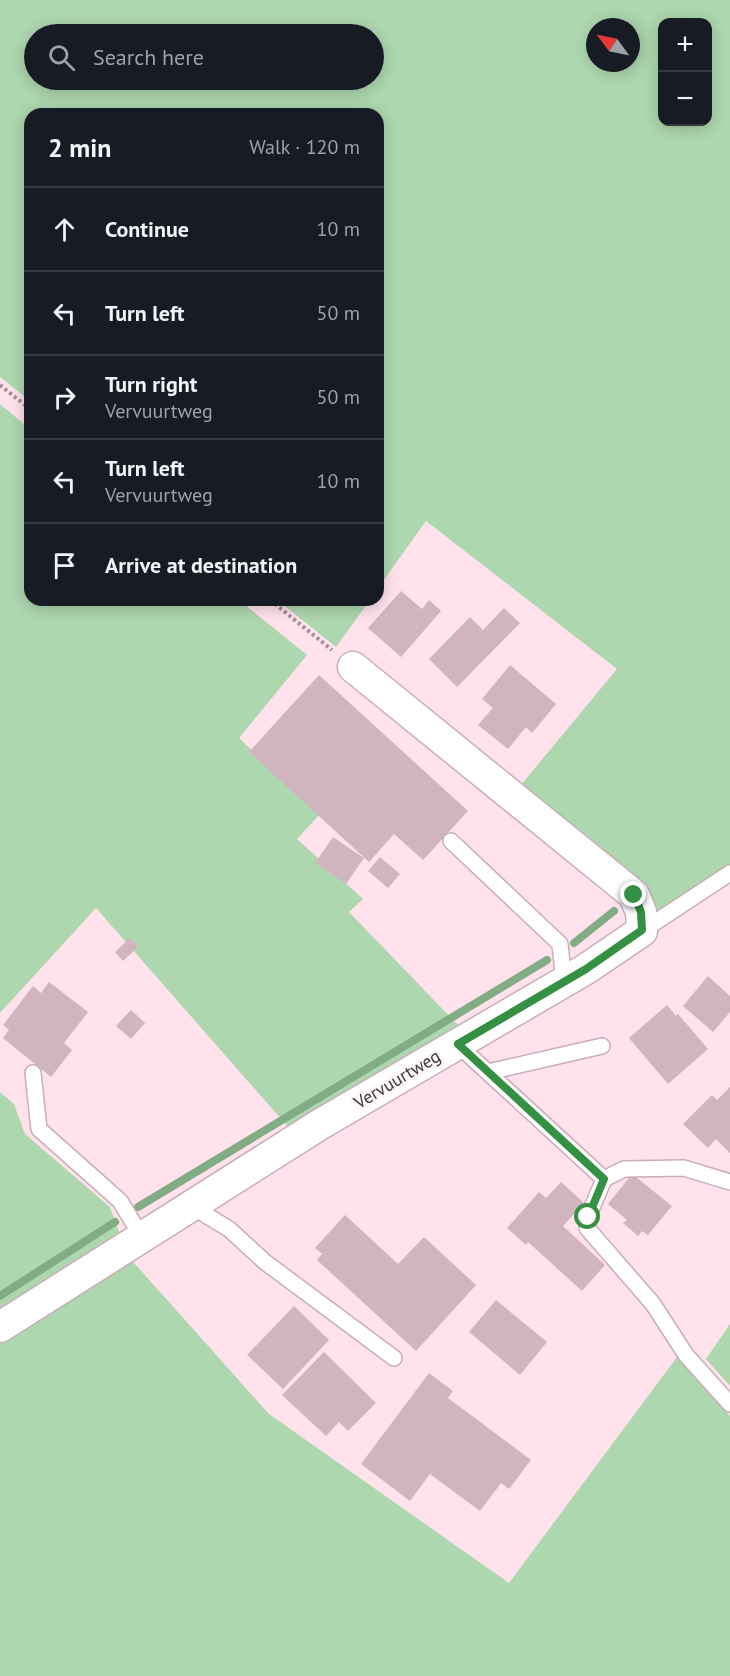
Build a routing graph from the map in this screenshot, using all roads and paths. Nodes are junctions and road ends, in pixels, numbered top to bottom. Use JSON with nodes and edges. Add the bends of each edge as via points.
{"nodes":[{"id":1,"x":0,"y":385,"type":"edge"},
{"id":2,"x":24,"y":404,"type":"edge"},
{"id":3,"x":277,"y":606,"type":"edge"},
{"id":4,"x":353,"y":667,"type":"joint"},
{"id":5,"x":451,"y":841,"type":"dead end"},
{"id":6,"x":730,"y":873,"type":"edge"},
{"id":7,"x":642,"y":930,"type":"junction"},
{"id":8,"x":564,"y":982,"type":"junction"},
{"id":9,"x":458,"y":1044,"type":"junction"},
{"id":10,"x":602,"y":1046,"type":"dead end"},
{"id":11,"x":33,"y":1072,"type":"dead end"},
{"id":12,"x":488,"y":1072,"type":"junction"},
{"id":13,"x":604,"y":1179,"type":"junction"},
{"id":14,"x":730,"y":1182,"type":"edge"},
{"id":15,"x":191,"y":1206,"type":"junction"},
{"id":16,"x":142,"y":1237,"type":"junction"},
{"id":17,"x":0,"y":1328,"type":"edge"},
{"id":18,"x":394,"y":1358,"type":"dead end"},
{"id":19,"x":730,"y":1404,"type":"edge"}],
"edges":[{"from":1,"to":2,"type":"path"},
{"from":3,"to":4,"type":"path"},
{"from":4,"to":7,"type":"street","via":[[634,895],[641,912]]},
{"from":5,"to":8,"type":"lane","via":[[560,944]]},
{"from":6,"to":7,"type":"lane"},
{"from":7,"to":8,"type":"street","name":"Vervuurtweg"},
{"from":8,"to":9,"type":"street","name":"Vervuurtweg"},
{"from":9,"to":12,"type":"lane"},
{"from":9,"to":15,"type":"street","name":"Vervuurtweg"},
{"from":10,"to":12,"type":"lane"},
{"from":11,"to":16,"type":"lane","via":[[39,1128],[120,1201]]},
{"from":12,"to":13,"type":"lane"},
{"from":13,"to":14,"type":"lane","via":[[624,1169],[684,1168]]},
{"from":13,"to":19,"type":"lane","via":[[587,1228],[653,1304],[686,1355]]},
{"from":15,"to":16,"type":"street","name":"Vervuurtweg"},
{"from":15,"to":18,"type":"lane","via":[[229,1229],[265,1262]]},
{"from":16,"to":17,"type":"street","name":"Vervuurtweg"}]}
